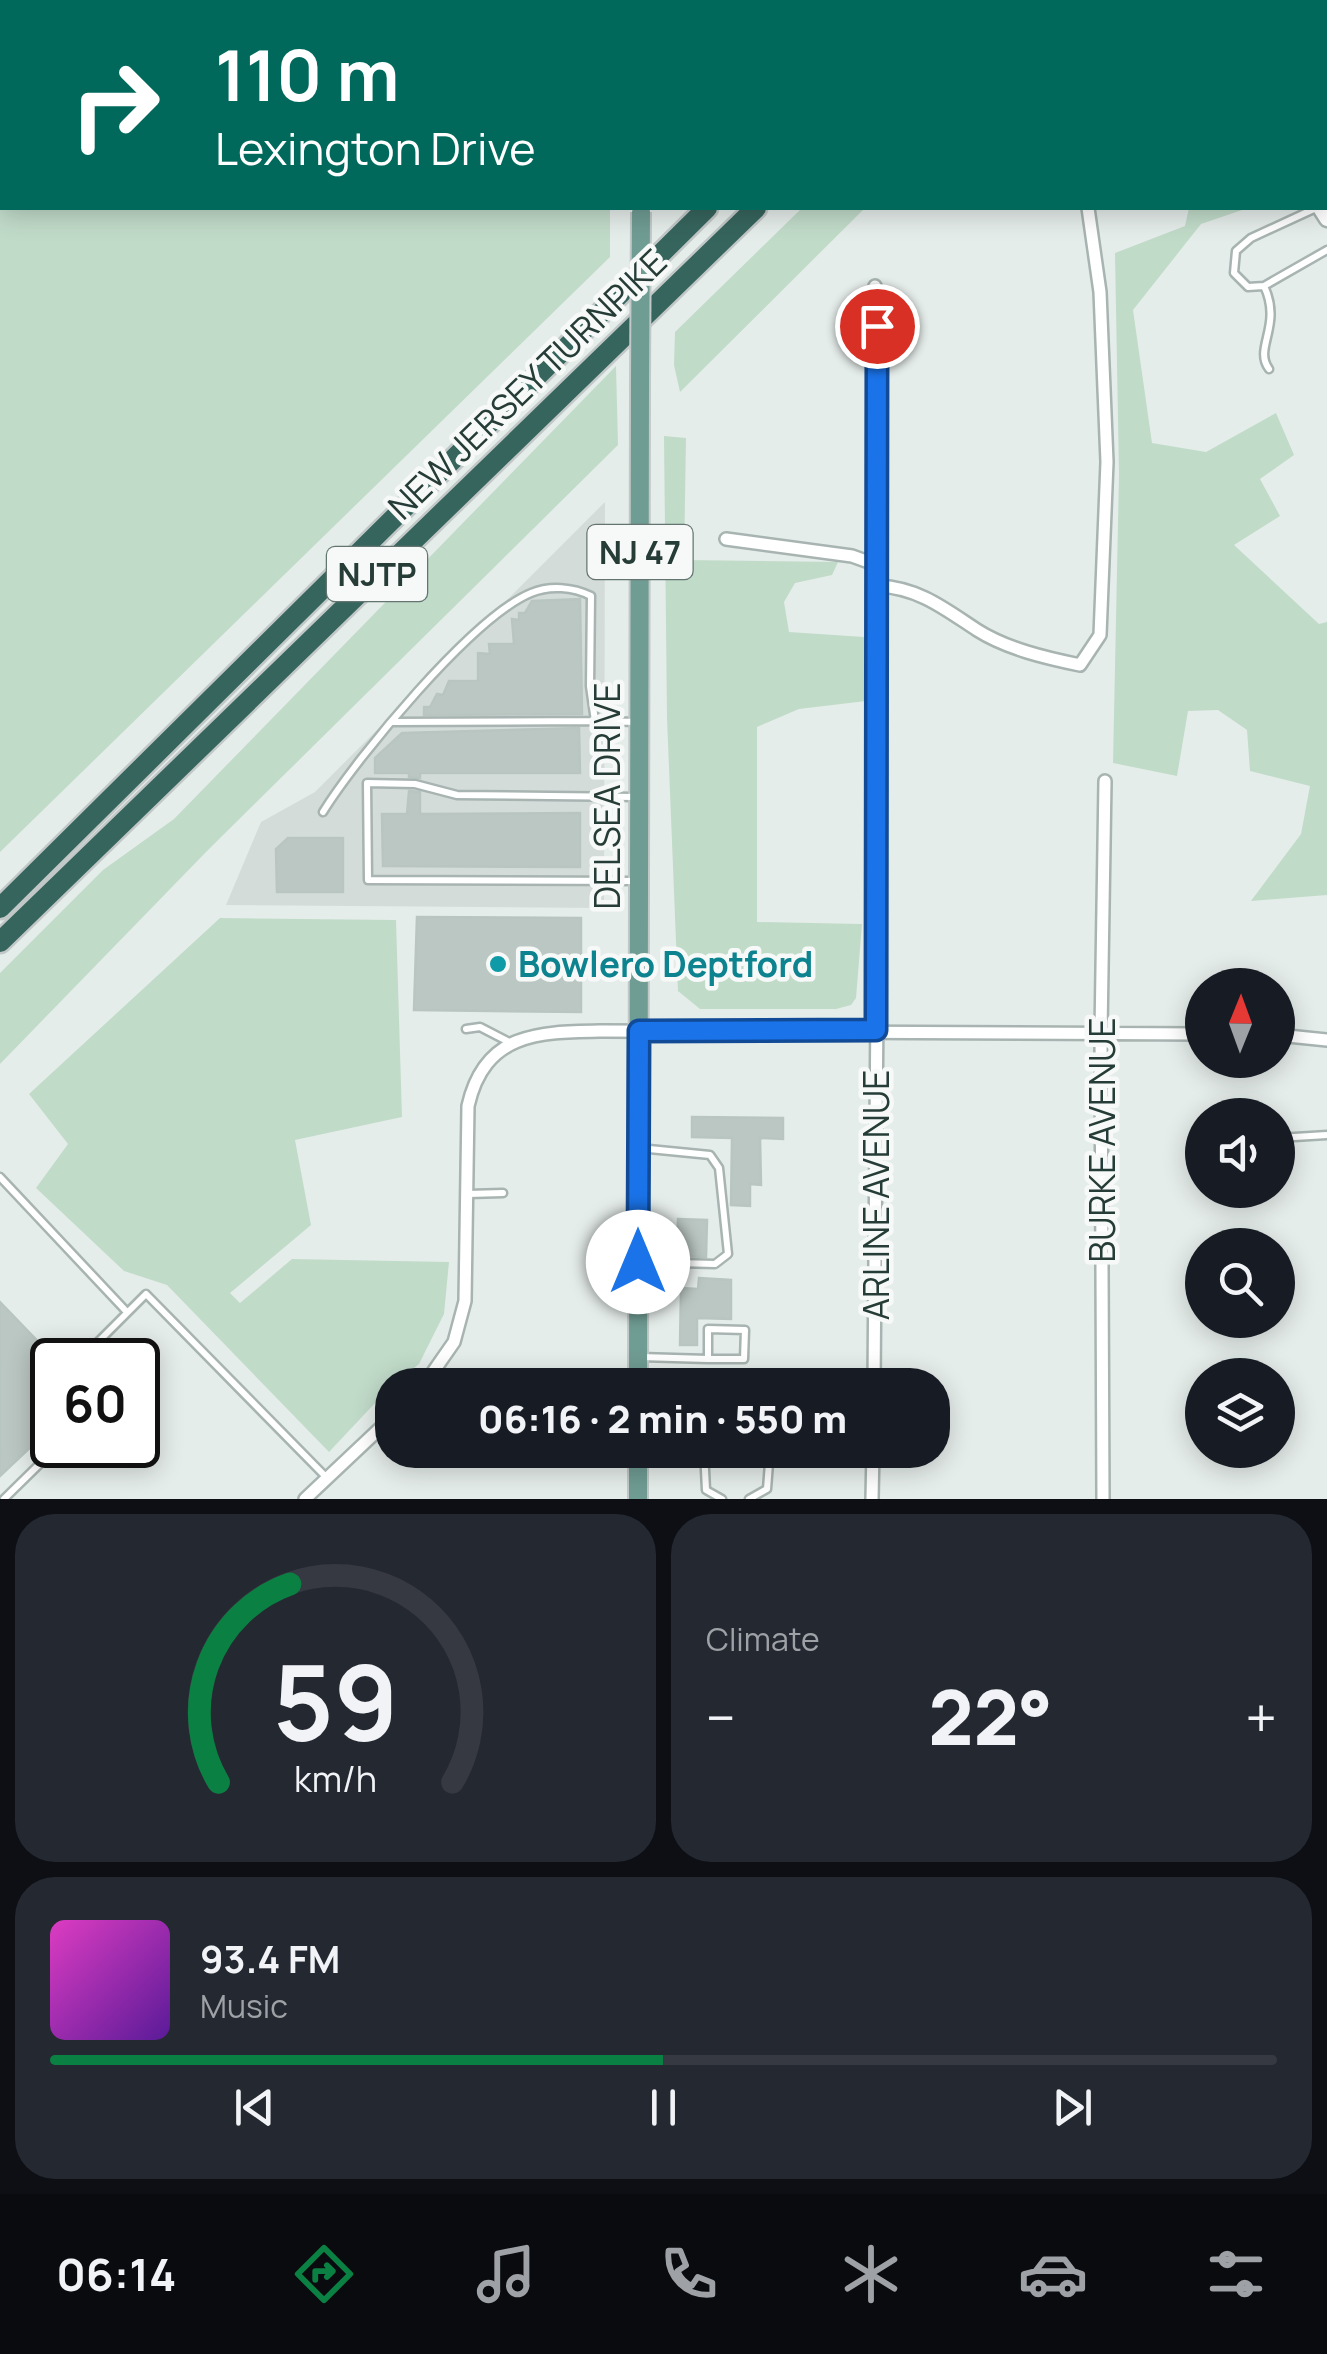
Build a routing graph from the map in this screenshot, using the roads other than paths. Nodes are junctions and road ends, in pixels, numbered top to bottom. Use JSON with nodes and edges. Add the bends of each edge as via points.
{"nodes":[{"id":1,"x":641,"y":210,"type":"edge"},
{"id":2,"x":705,"y":210,"type":"edge"},
{"id":3,"x":754,"y":210,"type":"edge"},
{"id":4,"x":1088,"y":210,"type":"edge"},
{"id":5,"x":1314,"y":210,"type":"edge"},
{"id":6,"x":1327,"y":250,"type":"edge"},
{"id":7,"x":875,"y":286,"type":"dead end"},
{"id":8,"x":1264,"y":286,"type":"junction"},
{"id":9,"x":1269,"y":370,"type":"dead end"},
{"id":10,"x":726,"y":539,"type":"dead end"},
{"id":11,"x":877,"y":565,"type":"junction"},
{"id":12,"x":880,"y":586,"type":"junction"},
{"id":13,"x":595,"y":721,"type":"junction"},
{"id":14,"x":392,"y":722,"type":"junction"},
{"id":15,"x":640,"y":722,"type":"junction"},
{"id":16,"x":1105,"y":781,"type":"dead end"},
{"id":17,"x":640,"y":797,"type":"junction"},
{"id":18,"x":323,"y":812,"type":"dead end"},
{"id":19,"x":639,"y":881,"type":"junction"},
{"id":20,"x":0,"y":908,"type":"edge"},
{"id":21,"x":0,"y":942,"type":"edge"},
{"id":22,"x":466,"y":1029,"type":"dead end"},
{"id":23,"x":876,"y":1030,"type":"junction"},
{"id":24,"x":639,"y":1031,"type":"junction"},
{"id":25,"x":1101,"y":1032,"type":"junction"},
{"id":26,"x":1185,"y":1034,"type":"edge"},
{"id":27,"x":1295,"y":1037,"type":"edge"},
{"id":28,"x":1327,"y":1040,"type":"edge"},
{"id":29,"x":512,"y":1042,"type":"junction"},
{"id":30,"x":1327,"y":1135,"type":"edge"},
{"id":31,"x":1295,"y":1137,"type":"edge"},
{"id":32,"x":639,"y":1148,"type":"junction"},
{"id":33,"x":0,"y":1177,"type":"edge"},
{"id":34,"x":504,"y":1193,"type":"dead end"},
{"id":35,"x":466,"y":1194,"type":"junction"},
{"id":36,"x":638,"y":1262,"type":"junction"},
{"id":37,"x":126,"y":1311,"type":"junction"},
{"id":38,"x":102,"y":1338,"type":"edge"},
{"id":39,"x":638,"y":1357,"type":"junction"},
{"id":40,"x":708,"y":1359,"type":"junction"},
{"id":41,"x":436,"y":1368,"type":"edge"},
{"id":42,"x":638,"y":1368,"type":"edge"},
{"id":43,"x":874,"y":1368,"type":"edge"},
{"id":44,"x":375,"y":1432,"type":"edge"},
{"id":45,"x":36,"y":1468,"type":"edge"},
{"id":46,"x":638,"y":1468,"type":"edge"},
{"id":47,"x":705,"y":1468,"type":"edge"},
{"id":48,"x":768,"y":1468,"type":"edge"},
{"id":49,"x":873,"y":1468,"type":"edge"},
{"id":50,"x":326,"y":1478,"type":"junction"},
{"id":51,"x":4,"y":1499,"type":"edge"},
{"id":52,"x":305,"y":1499,"type":"edge"},
{"id":53,"x":638,"y":1499,"type":"edge"},
{"id":54,"x":722,"y":1499,"type":"edge"},
{"id":55,"x":749,"y":1499,"type":"edge"},
{"id":56,"x":872,"y":1499,"type":"edge"},
{"id":57,"x":1103,"y":1499,"type":"edge"}],
"edges":[{"from":1,"to":15,"type":"main road","name":"DELSEA DRIVE","number":"NJ 47","bridge":true},
{"from":2,"to":20,"type":"highway","name":"NEW JERSEY TURNPIKE","number":"NJTP"},
{"from":3,"to":21,"type":"highway","name":"NEW JERSEY TURNPIKE","number":"NJTP"},
{"from":4,"to":12,"type":"street","via":[[1100,292],[1107,462],[1100,635],[1080,666],[978,630],[931,599]]},
{"from":5,"to":8,"type":"lane","via":[[1236,251],[1240,282]]},
{"from":6,"to":8,"type":"lane"},
{"from":7,"to":11,"type":"street","name":"ARLINE AVENUE"},
{"from":8,"to":9,"type":"lane","via":[[1274,316],[1262,352]]},
{"from":10,"to":11,"type":"street"},
{"from":11,"to":12,"type":"street","name":"ARLINE AVENUE"},
{"from":12,"to":23,"type":"street","name":"ARLINE AVENUE"},
{"from":13,"to":14,"type":"lane"},
{"from":13,"to":14,"type":"lane","via":[[591,596],[574,588],[534,592],[503,608]]},
{"from":13,"to":15,"type":"lane"},
{"from":14,"to":18,"type":"lane"},
{"from":15,"to":17,"type":"main road","name":"DELSEA DRIVE","number":"NJ 47"},
{"from":16,"to":25,"type":"street","name":"BURKE AVENUE"},
{"from":17,"to":19,"type":"main road","name":"DELSEA DRIVE","number":"NJ 47"},
{"from":17,"to":19,"type":"lane","via":[[457,795],[367,783],[368,880]]},
{"from":19,"to":24,"type":"main road","name":"DELSEA DRIVE","number":"NJ 47"},
{"from":22,"to":29,"type":"lane","via":[[480,1027]]},
{"from":23,"to":24,"type":"street"},
{"from":23,"to":25,"type":"street"},
{"from":23,"to":43,"type":"street","name":"ARLINE AVENUE"},
{"from":24,"to":29,"type":"street","via":[[537,1032]]},
{"from":24,"to":32,"type":"main road","name":"DELSEA DRIVE","number":"NJ 47"},
{"from":25,"to":26,"type":"street"},
{"from":25,"to":57,"type":"street","name":"BURKE AVENUE"},
{"from":27,"to":28,"type":"street"},
{"from":29,"to":35,"type":"street","via":[[472,1088]]},
{"from":30,"to":31,"type":"lane"},
{"from":32,"to":36,"type":"main road","name":"DELSEA DRIVE","number":"NJ 47"},
{"from":32,"to":36,"type":"lane","via":[[710,1155],[719,1168],[728,1254],[715,1264]]},
{"from":33,"to":37,"type":"lane"},
{"from":34,"to":35,"type":"lane"},
{"from":35,"to":41,"type":"street","via":[[461,1321]]},
{"from":36,"to":39,"type":"main road","name":"DELSEA DRIVE","number":"NJ 47"},
{"from":37,"to":38,"type":"lane"},
{"from":37,"to":50,"type":"lane","via":[[146,1294],[155,1299]]},
{"from":39,"to":40,"type":"lane"},
{"from":39,"to":42,"type":"main road","name":"DELSEA DRIVE","number":"NJ 47"},
{"from":40,"to":40,"type":"lane","via":[[708,1329],[745,1330],[744,1360]]},
{"from":44,"to":50,"type":"street"},
{"from":45,"to":51,"type":"lane"},
{"from":46,"to":53,"type":"main road"},
{"from":47,"to":54,"type":"lane","via":[[706,1490]]},
{"from":48,"to":55,"type":"lane","via":[[766,1490]]},
{"from":49,"to":56,"type":"street"},
{"from":50,"to":52,"type":"street"}]}
